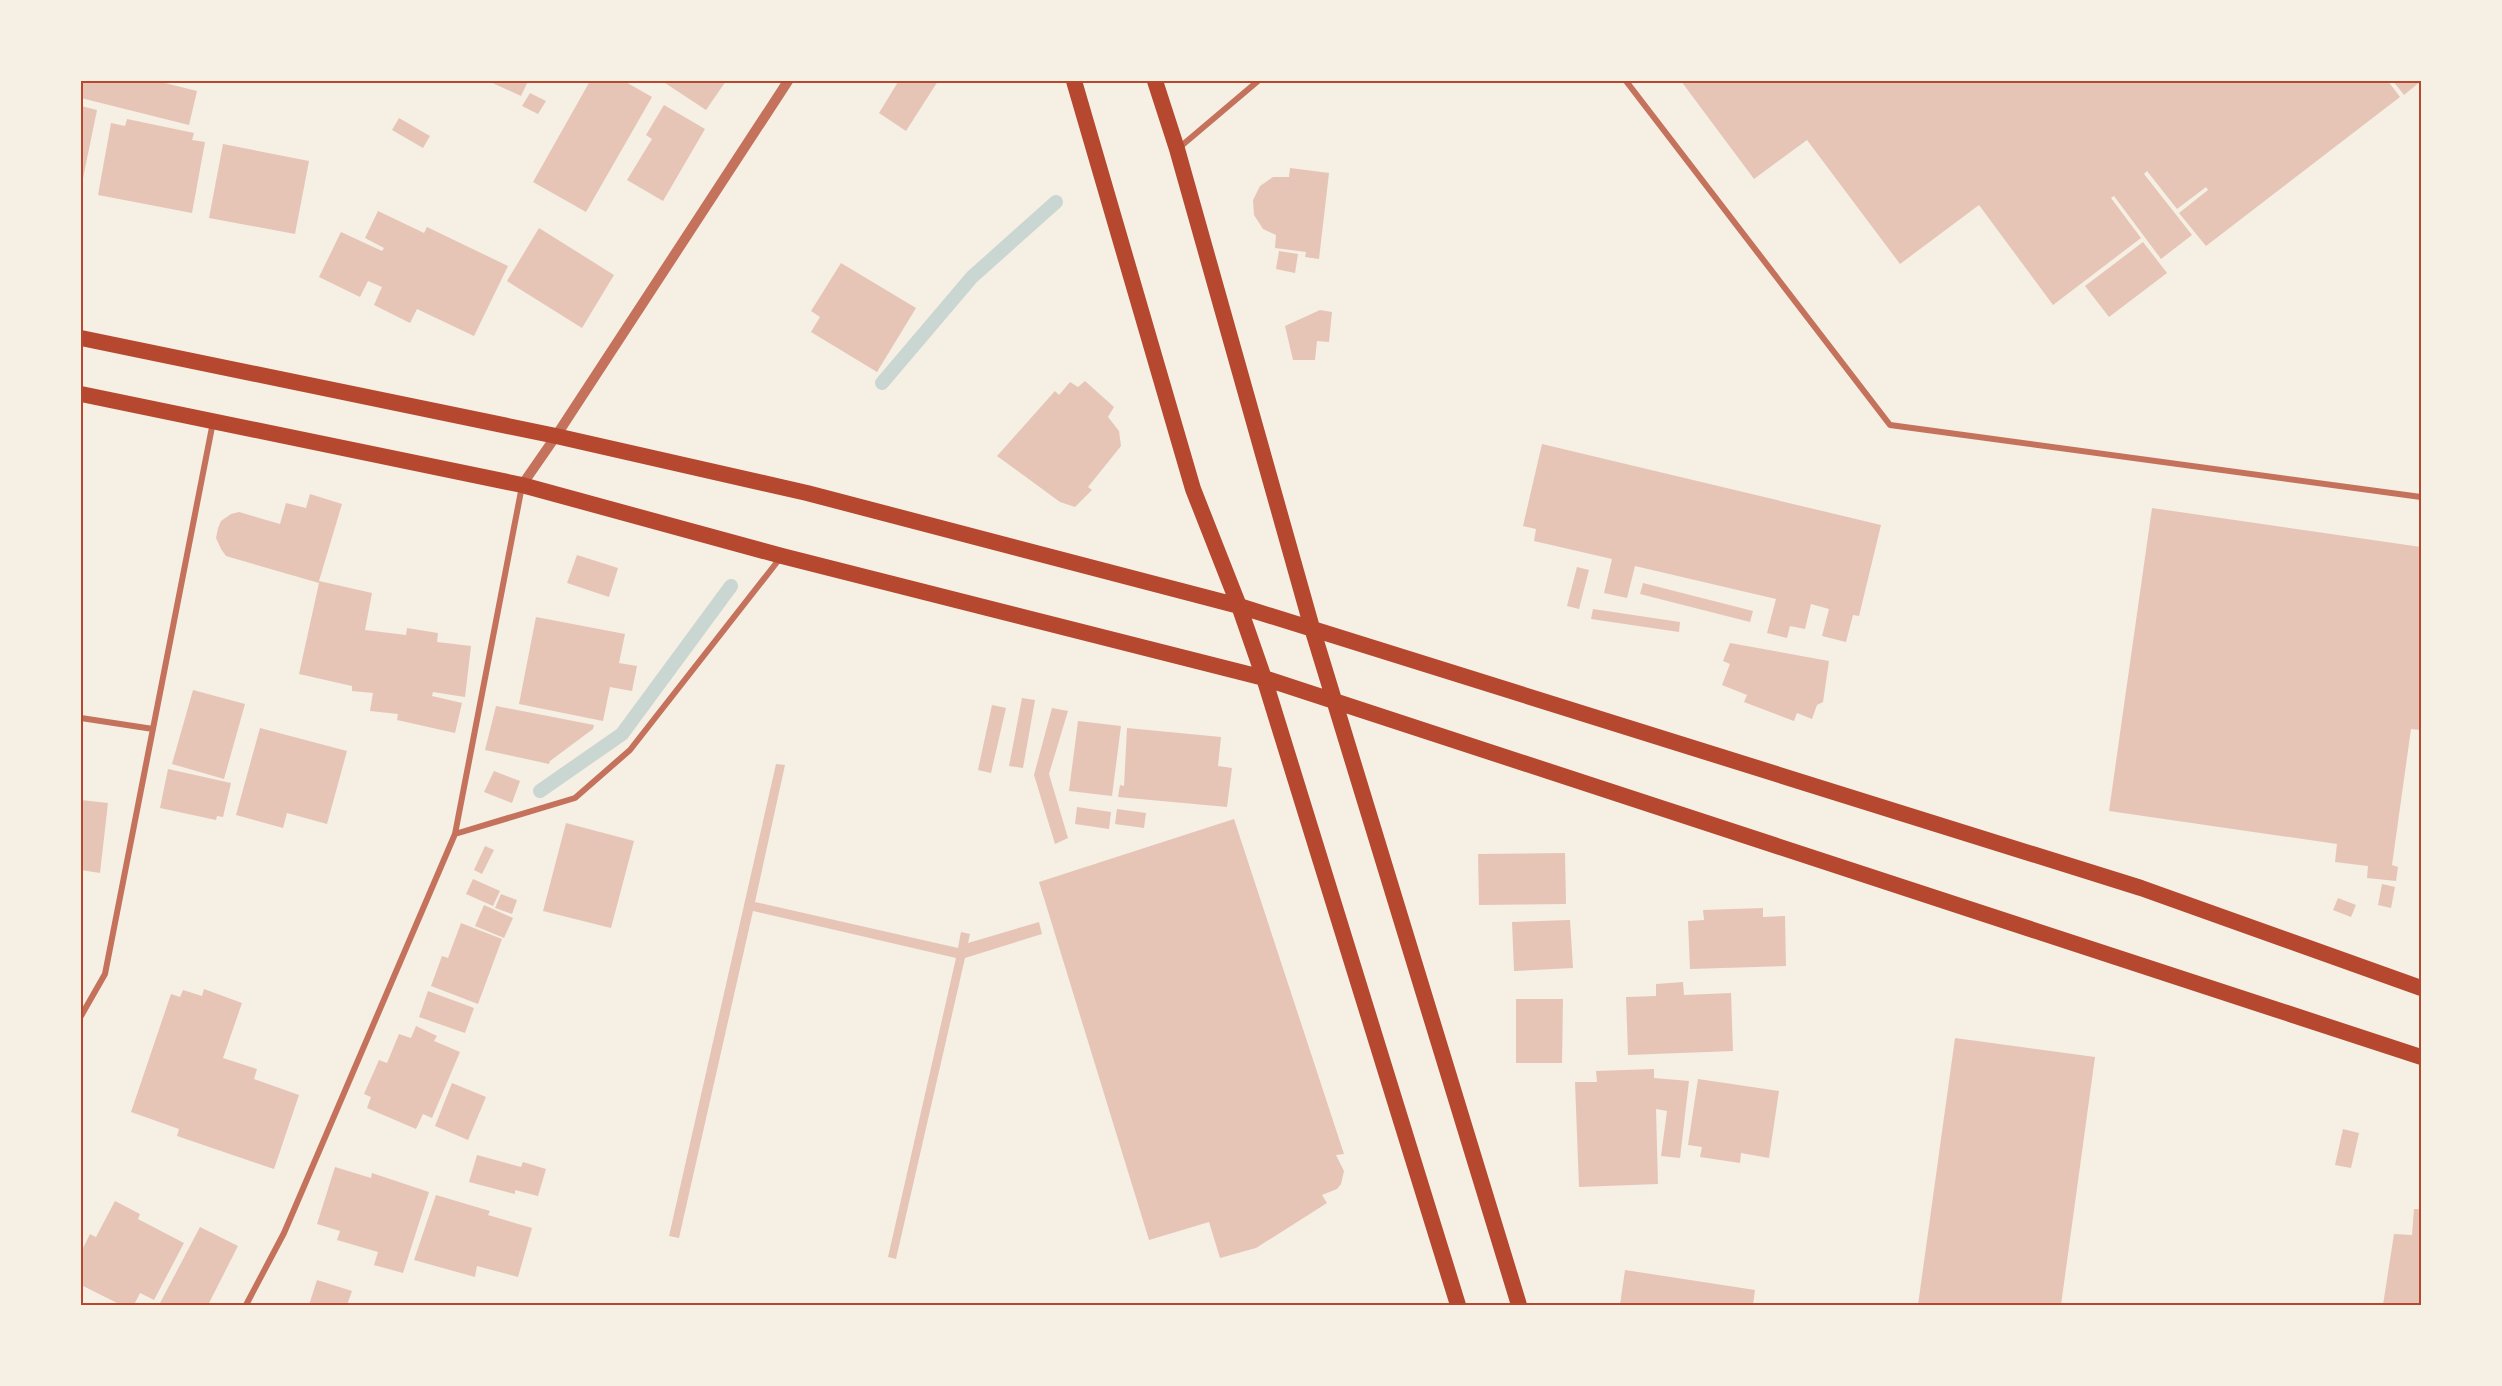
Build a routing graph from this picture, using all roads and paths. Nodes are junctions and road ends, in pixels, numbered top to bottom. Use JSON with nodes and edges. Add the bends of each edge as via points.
{"nodes":[{"id":1,"x":788,"y":81,"type":"edge"},
{"id":2,"x":1074,"y":81,"type":"edge"},
{"id":3,"x":1155,"y":81,"type":"edge"},
{"id":4,"x":1258,"y":81,"type":"edge"},
{"id":5,"x":1626,"y":81,"type":"edge"},
{"id":6,"x":1177,"y":149,"type":"junction"},
{"id":7,"x":81,"y":338,"type":"edge"},
{"id":8,"x":81,"y":394,"type":"edge"},
{"id":9,"x":213,"y":421,"type":"junction"},
{"id":10,"x":556,"y":436,"type":"junction"},
{"id":11,"x":522,"y":485,"type":"junction"},
{"id":12,"x":2421,"y":497,"type":"edge"},
{"id":13,"x":782,"y":556,"type":"junction"},
{"id":14,"x":1239,"y":606,"type":"junction"},
{"id":15,"x":1312,"y":628,"type":"junction"},
{"id":16,"x":1264,"y":678,"type":"junction"},
{"id":17,"x":1336,"y":700,"type":"junction"},
{"id":18,"x":81,"y":718,"type":"edge"},
{"id":19,"x":153,"y":729,"type":"junction"},
{"id":20,"x":455,"y":834,"type":"junction"},
{"id":21,"x":2421,"y":988,"type":"edge"},
{"id":22,"x":81,"y":1016,"type":"edge"},
{"id":23,"x":2421,"y":1057,"type":"edge"},
{"id":24,"x":246,"y":1305,"type":"edge"},
{"id":25,"x":1458,"y":1305,"type":"edge"},
{"id":26,"x":1519,"y":1305,"type":"edge"}],
"edges":[{"from":1,"to":10,"type":"street"},
{"from":2,"to":14,"type":"highway","via":[[1193,489]]},
{"from":3,"to":6,"type":"highway"},
{"from":4,"to":6,"type":"street"},
{"from":5,"to":12,"type":"street","via":[[1890,425]]},
{"from":6,"to":15,"type":"highway"},
{"from":7,"to":10,"type":"highway"},
{"from":8,"to":9,"type":"highway"},
{"from":9,"to":11,"type":"highway"},
{"from":9,"to":19,"type":"street"},
{"from":10,"to":11,"type":"street"},
{"from":10,"to":14,"type":"highway","via":[[807,493]]},
{"from":11,"to":13,"type":"highway"},
{"from":11,"to":20,"type":"street"},
{"from":13,"to":16,"type":"highway"},
{"from":13,"to":20,"type":"street","via":[[630,750],[575,798]]},
{"from":14,"to":15,"type":"highway"},
{"from":14,"to":16,"type":"highway"},
{"from":15,"to":17,"type":"highway"},
{"from":15,"to":21,"type":"highway","via":[[2141,888]]},
{"from":16,"to":17,"type":"highway"},
{"from":16,"to":25,"type":"highway"},
{"from":17,"to":23,"type":"highway"},
{"from":17,"to":26,"type":"highway"},
{"from":18,"to":19,"type":"street"},
{"from":19,"to":22,"type":"street","via":[[105,974]]},
{"from":20,"to":24,"type":"street","via":[[284,1233]]}]}
